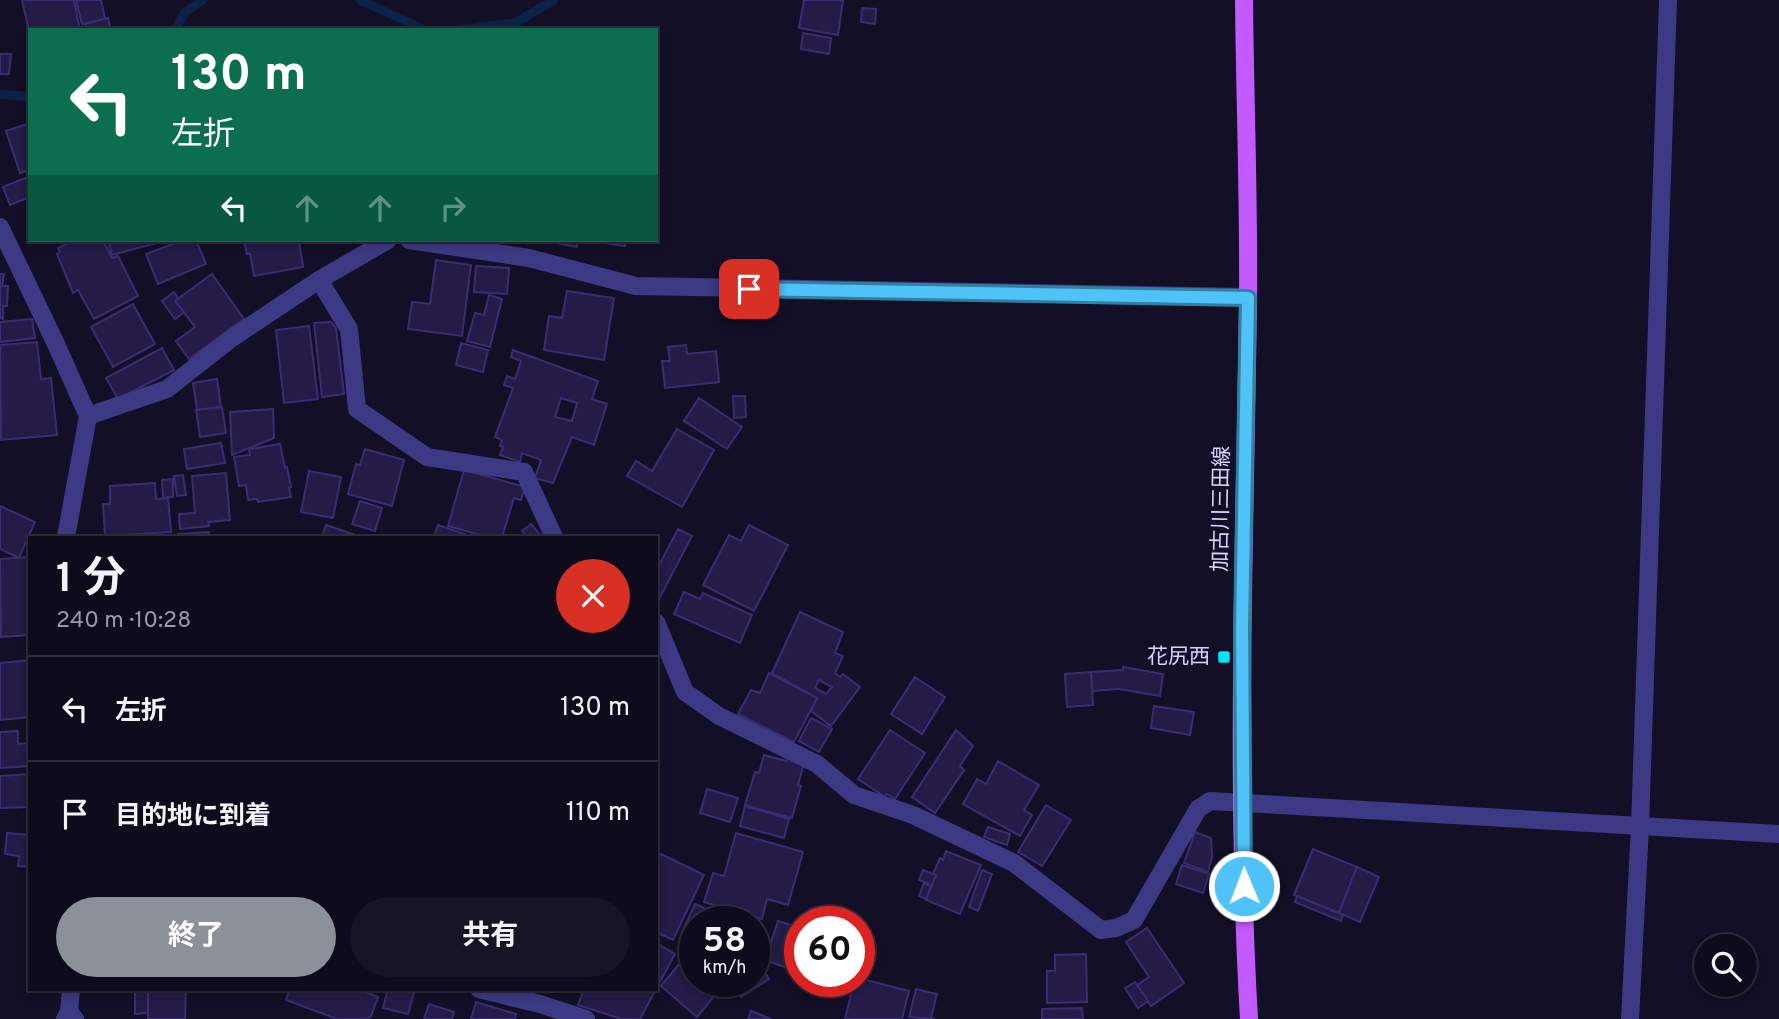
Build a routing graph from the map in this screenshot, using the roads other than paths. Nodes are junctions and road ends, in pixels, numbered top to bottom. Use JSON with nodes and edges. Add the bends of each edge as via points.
{"nodes":[{"id":1,"x":1244,"y":0,"type":"edge"},
{"id":2,"x":1668,"y":0,"type":"edge"},
{"id":3,"x":0,"y":227,"type":"edge"},
{"id":4,"x":385,"y":242,"type":"edge"},
{"id":5,"x":422,"y":242,"type":"edge"},
{"id":6,"x":319,"y":280,"type":"junction"},
{"id":7,"x":1248,"y":298,"type":"junction"},
{"id":8,"x":88,"y":416,"type":"junction"},
{"id":9,"x":66,"y":536,"type":"edge"},
{"id":10,"x":554,"y":536,"type":"edge"},
{"id":11,"x":658,"y":627,"type":"edge"},
{"id":12,"x":1243,"y":804,"type":"junction"},
{"id":13,"x":1640,"y":826,"type":"junction"},
{"id":14,"x":1779,"y":834,"type":"edge"},
{"id":15,"x":71,"y":991,"type":"edge"},
{"id":16,"x":487,"y":991,"type":"edge"},
{"id":17,"x":70,"y":1017,"type":"edge"},
{"id":18,"x":586,"y":1019,"type":"edge"},
{"id":19,"x":1249,"y":1019,"type":"edge"},
{"id":20,"x":1630,"y":1019,"type":"edge"}],
"edges":[{"from":1,"to":7,"type":"main road","name":"加古川三田線"},
{"from":2,"to":13,"type":"street"},
{"from":3,"to":8,"type":"street"},
{"from":4,"to":6,"type":"street"},
{"from":5,"to":7,"type":"street","via":[[529,258],[636,286]]},
{"from":6,"to":8,"type":"street","via":[[232,338],[167,389]]},
{"from":6,"to":10,"type":"street","via":[[349,330],[357,409],[427,457],[524,472]]},
{"from":7,"to":12,"type":"main road","name":"加古川三田線"},
{"from":8,"to":9,"type":"street"},
{"from":11,"to":12,"type":"street","via":[[685,692],[719,716],[817,764],[854,795],[913,815],[1014,863],[1101,930],[1134,920],[1198,809],[1210,801]]},
{"from":12,"to":13,"type":"street"},
{"from":12,"to":19,"type":"main road","name":"加古川三田線"},
{"from":13,"to":14,"type":"street"},
{"from":13,"to":20,"type":"street"},
{"from":15,"to":17,"type":"street"},
{"from":16,"to":18,"type":"street"}]}
